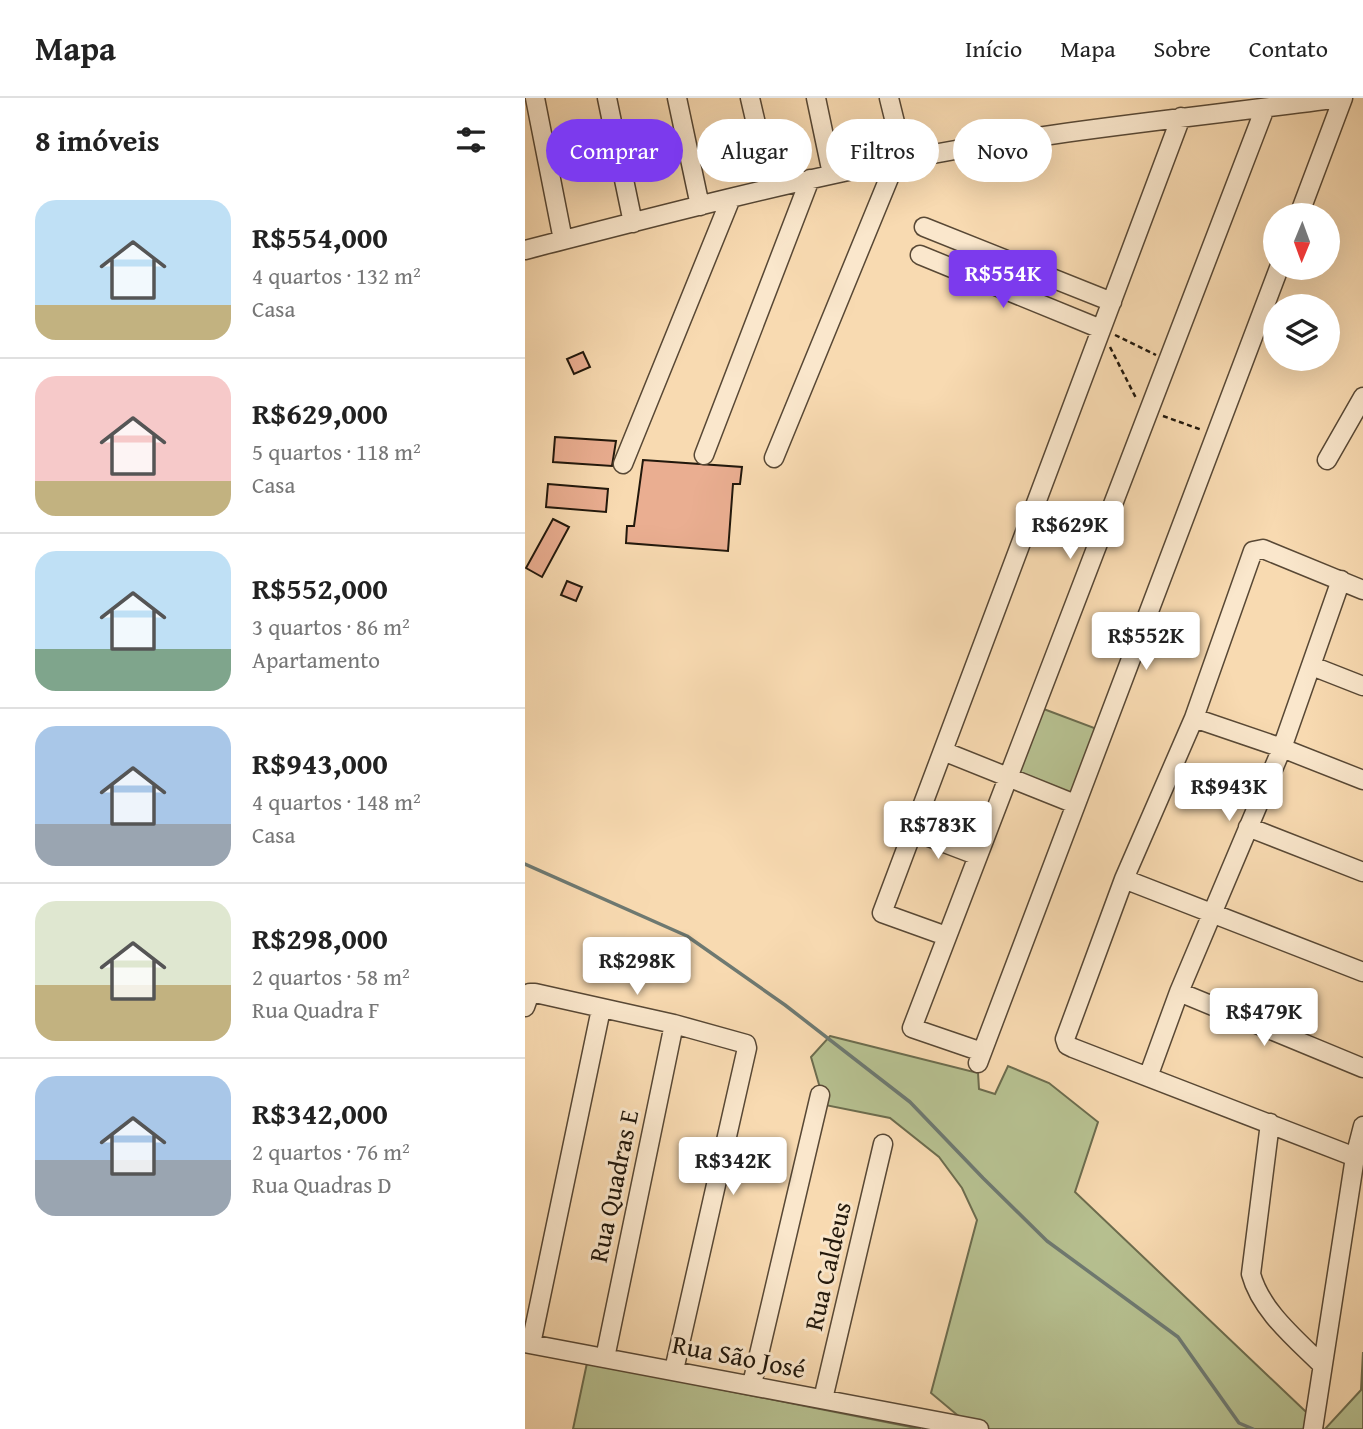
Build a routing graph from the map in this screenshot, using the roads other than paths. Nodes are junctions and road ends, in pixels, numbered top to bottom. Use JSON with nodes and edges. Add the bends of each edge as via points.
{"nodes":[{"id":1,"x":535,"y":98,"type":"edge"},
{"id":2,"x":607,"y":98,"type":"edge"},
{"id":3,"x":677,"y":98,"type":"edge"},
{"id":4,"x":750,"y":98,"type":"edge"},
{"id":5,"x":816,"y":98,"type":"edge"},
{"id":6,"x":889,"y":98,"type":"edge"},
{"id":7,"x":1341,"y":98,"type":"edge"},
{"id":8,"x":1265,"y":108,"type":"junction"},
{"id":9,"x":1181,"y":117,"type":"junction"},
{"id":10,"x":893,"y":119,"type":"edge"},
{"id":11,"x":826,"y":146,"type":"edge"},
{"id":12,"x":939,"y":154,"type":"edge"},
{"id":13,"x":797,"y":182,"type":"edge"},
{"id":14,"x":809,"y":182,"type":"edge"},
{"id":15,"x":891,"y":182,"type":"edge"},
{"id":16,"x":771,"y":188,"type":"junction"},
{"id":17,"x":731,"y":198,"type":"junction"},
{"id":18,"x":1303,"y":203,"type":"edge"},
{"id":19,"x":700,"y":206,"type":"junction"},
{"id":20,"x":633,"y":223,"type":"junction"},
{"id":21,"x":924,"y":227,"type":"dead end"},
{"id":22,"x":563,"y":240,"type":"junction"},
{"id":23,"x":525,"y":250,"type":"edge"},
{"id":24,"x":920,"y":255,"type":"dead end"},
{"id":25,"x":1274,"y":280,"type":"edge"},
{"id":26,"x":1112,"y":302,"type":"junction"},
{"id":27,"x":1101,"y":329,"type":"junction"},
{"id":28,"x":1363,"y":397,"type":"edge"},
{"id":29,"x":704,"y":455,"type":"dead end"},
{"id":30,"x":774,"y":458,"type":"dead end"},
{"id":31,"x":1327,"y":460,"type":"dead end"},
{"id":32,"x":623,"y":464,"type":"dead end"},
{"id":33,"x":1341,"y":580,"type":"junction"},
{"id":34,"x":1363,"y":590,"type":"edge"},
{"id":35,"x":1312,"y":666,"type":"junction"},
{"id":36,"x":1363,"y":687,"type":"edge"},
{"id":37,"x":1194,"y":718,"type":"junction"},
{"id":38,"x":1282,"y":748,"type":"junction"},
{"id":39,"x":943,"y":751,"type":"junction"},
{"id":40,"x":1006,"y":776,"type":"junction"},
{"id":41,"x":1363,"y":780,"type":"edge"},
{"id":42,"x":1075,"y":804,"type":"junction"},
{"id":43,"x":1248,"y":827,"type":"junction"},
{"id":44,"x":913,"y":831,"type":"junction"},
{"id":45,"x":976,"y":855,"type":"junction"},
{"id":46,"x":1363,"y":872,"type":"edge"},
{"id":47,"x":1124,"y":879,"type":"junction"},
{"id":48,"x":1212,"y":915,"type":"junction"},
{"id":49,"x":946,"y":936,"type":"junction"},
{"id":50,"x":1363,"y":972,"type":"edge"},
{"id":51,"x":1179,"y":992,"type":"junction"},
{"id":52,"x":527,"y":1000,"type":"edge"},
{"id":53,"x":601,"y":1009,"type":"junction"},
{"id":54,"x":674,"y":1024,"type":"junction"},
{"id":55,"x":1363,"y":1068,"type":"edge"},
{"id":56,"x":1148,"y":1077,"type":"junction"},
{"id":57,"x":820,"y":1095,"type":"dead end"},
{"id":58,"x":1270,"y":1123,"type":"junction"},
{"id":59,"x":1363,"y":1126,"type":"edge"},
{"id":60,"x":883,"y":1144,"type":"dead end"},
{"id":61,"x":1355,"y":1157,"type":"junction"},
{"id":62,"x":528,"y":1343,"type":"edge"},
{"id":63,"x":605,"y":1358,"type":"junction"},
{"id":64,"x":1322,"y":1366,"type":"junction"},
{"id":65,"x":674,"y":1370,"type":"junction"},
{"id":66,"x":752,"y":1384,"type":"junction"},
{"id":67,"x":823,"y":1399,"type":"junction"},
{"id":68,"x":942,"y":1426,"type":"edge"},
{"id":69,"x":979,"y":1429,"type":"edge"},
{"id":70,"x":1313,"y":1429,"type":"edge"}],
"edges":[{"from":1,"to":22,"type":"street"},
{"from":2,"to":20,"type":"street"},
{"from":3,"to":19,"type":"street"},
{"from":4,"to":16,"type":"street"},
{"from":5,"to":11,"type":"street"},
{"from":6,"to":10,"type":"street"},
{"from":7,"to":8,"type":"street"},
{"from":7,"to":18,"type":"street"},
{"from":8,"to":9,"type":"street"},
{"from":8,"to":40,"type":"street"},
{"from":9,"to":12,"type":"street"},
{"from":9,"to":26,"type":"street"},
{"from":13,"to":16,"type":"street"},
{"from":14,"to":29,"type":"street"},
{"from":15,"to":30,"type":"street"},
{"from":16,"to":17,"type":"street"},
{"from":17,"to":19,"type":"street"},
{"from":17,"to":32,"type":"street"},
{"from":19,"to":20,"type":"street"},
{"from":20,"to":22,"type":"street"},
{"from":21,"to":26,"type":"street"},
{"from":22,"to":23,"type":"street"},
{"from":24,"to":27,"type":"street"},
{"from":25,"to":42,"type":"street"},
{"from":26,"to":27,"type":"street"},
{"from":27,"to":39,"type":"street"},
{"from":28,"to":31,"type":"street"},
{"from":33,"to":34,"type":"street"},
{"from":33,"to":35,"type":"street"},
{"from":33,"to":37,"type":"street","via":[[1263,549],[1253,551]]},
{"from":35,"to":36,"type":"street"},
{"from":35,"to":38,"type":"street"},
{"from":37,"to":38,"type":"street"},
{"from":37,"to":47,"type":"street"},
{"from":38,"to":41,"type":"street"},
{"from":38,"to":43,"type":"street"},
{"from":39,"to":40,"type":"street"},
{"from":39,"to":44,"type":"street"},
{"from":40,"to":42,"type":"street"},
{"from":40,"to":45,"type":"street"},
{"from":42,"to":49,"type":"street","via":[[980,1058],[912,1028]]},
{"from":43,"to":46,"type":"street"},
{"from":43,"to":48,"type":"street"},
{"from":44,"to":45,"type":"street"},
{"from":44,"to":49,"type":"street","via":[[882,913]]},
{"from":45,"to":49,"type":"street"},
{"from":47,"to":48,"type":"street"},
{"from":47,"to":56,"type":"street","via":[[1065,1039],[1073,1048]]},
{"from":48,"to":50,"type":"street"},
{"from":48,"to":51,"type":"street"},
{"from":51,"to":55,"type":"street"},
{"from":51,"to":56,"type":"street"},
{"from":52,"to":53,"type":"street"},
{"from":53,"to":54,"type":"street"},
{"from":53,"to":62,"type":"street"},
{"from":54,"to":63,"type":"street","name":"Rua Quadras E"},
{"from":54,"to":65,"type":"street","via":[[742,1042],[747,1048]]},
{"from":56,"to":58,"type":"street"},
{"from":57,"to":66,"type":"street"},
{"from":58,"to":61,"type":"street"},
{"from":58,"to":64,"type":"street","via":[[1251,1274],[1262,1300]]},
{"from":59,"to":61,"type":"street"},
{"from":60,"to":67,"type":"street","name":"Rua Caldeus"},
{"from":61,"to":64,"type":"street"},
{"from":62,"to":63,"type":"street","name":"Rua São José"},
{"from":63,"to":65,"type":"street","name":"Rua São José"},
{"from":64,"to":70,"type":"street"},
{"from":65,"to":66,"type":"street","name":"Rua São José"},
{"from":66,"to":67,"type":"street","name":"Rua São José"},
{"from":67,"to":68,"type":"street","name":"Rua São José"},
{"from":68,"to":69,"type":"street","name":"Rua São José"}]}
